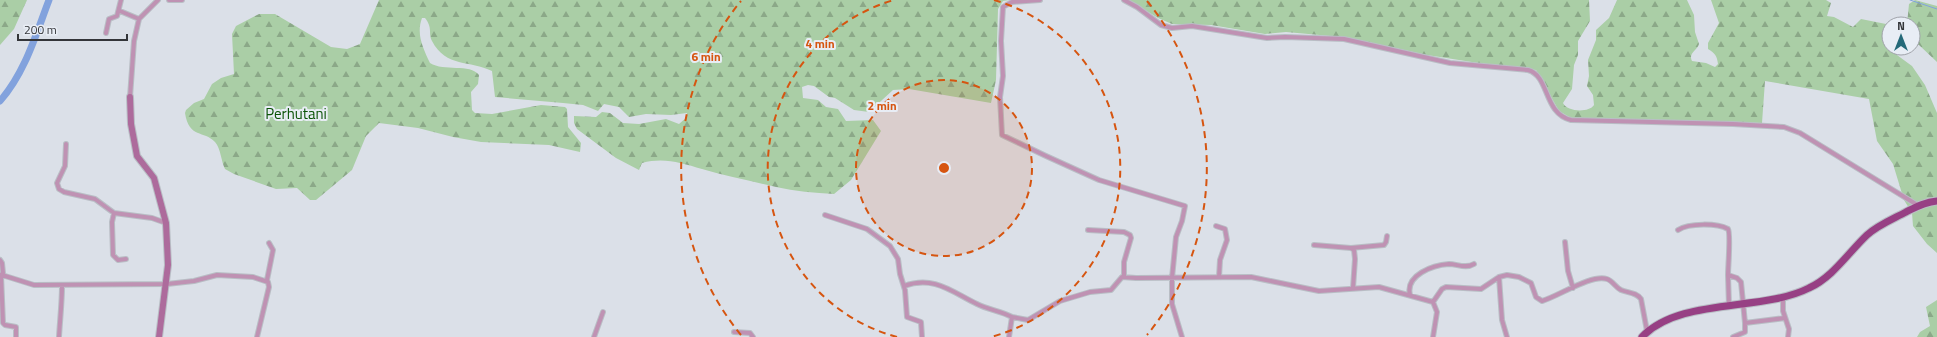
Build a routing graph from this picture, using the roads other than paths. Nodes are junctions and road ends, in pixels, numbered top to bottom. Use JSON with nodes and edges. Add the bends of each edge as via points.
{"nodes":[{"id":1,"x":122,"y":0,"type":"edge"},
{"id":2,"x":158,"y":0,"type":"edge"},
{"id":3,"x":169,"y":0,"type":"edge"},
{"id":4,"x":182,"y":0,"type":"edge"},
{"id":5,"x":1040,"y":0,"type":"edge"},
{"id":6,"x":1124,"y":0,"type":"edge"},
{"id":7,"x":120,"y":11,"type":"junction"},
{"id":8,"x":139,"y":18,"type":"junction"},
{"id":9,"x":106,"y":33,"type":"dead end"},
{"id":10,"x":130,"y":97,"type":"joint"},
{"id":11,"x":66,"y":144,"type":"dead end"},
{"id":12,"x":1937,"y":201,"type":"edge"},
{"id":13,"x":1920,"y":206,"type":"junction"},
{"id":14,"x":114,"y":213,"type":"junction"},
{"id":15,"x":825,"y":215,"type":"dead end"},
{"id":16,"x":166,"y":223,"type":"junction"},
{"id":17,"x":1216,"y":226,"type":"dead end"},
{"id":18,"x":1088,"y":230,"type":"dead end"},
{"id":19,"x":1678,"y":230,"type":"dead end"},
{"id":20,"x":1387,"y":236,"type":"dead end"},
{"id":21,"x":1565,"y":242,"type":"dead end"},
{"id":22,"x":268,"y":243,"type":"dead end"},
{"id":23,"x":1314,"y":245,"type":"dead end"},
{"id":24,"x":1351,"y":248,"type":"junction"},
{"id":25,"x":126,"y":259,"type":"dead end"},
{"id":26,"x":1450,"y":259,"type":"dead end"},
{"id":27,"x":0,"y":260,"type":"edge"},
{"id":28,"x":1450,"y":264,"type":"junction"},
{"id":29,"x":1474,"y":264,"type":"dead end"},
{"id":30,"x":1,"y":275,"type":"edge"},
{"id":31,"x":1728,"y":275,"type":"junction"},
{"id":32,"x":1124,"y":276,"type":"junction"},
{"id":33,"x":1219,"y":277,"type":"junction"},
{"id":34,"x":1499,"y":277,"type":"junction"},
{"id":35,"x":1172,"y":278,"type":"junction"},
{"id":36,"x":267,"y":280,"type":"junction"},
{"id":37,"x":167,"y":284,"type":"junction"},
{"id":38,"x":62,"y":285,"type":"junction"},
{"id":39,"x":904,"y":286,"type":"junction"},
{"id":40,"x":1353,"y":288,"type":"junction"},
{"id":41,"x":1573,"y":288,"type":"junction"},
{"id":42,"x":1410,"y":295,"type":"junction"},
{"id":43,"x":1783,"y":296,"type":"junction"},
{"id":44,"x":1433,"y":302,"type":"junction"},
{"id":45,"x":1743,"y":304,"type":"junction"},
{"id":46,"x":1729,"y":306,"type":"junction"},
{"id":47,"x":603,"y":312,"type":"dead end"},
{"id":48,"x":1012,"y":318,"type":"junction"},
{"id":49,"x":1785,"y":318,"type":"junction"},
{"id":50,"x":1745,"y":323,"type":"junction"},
{"id":51,"x":1648,"y":331,"type":"junction"},
{"id":52,"x":734,"y":332,"type":"dead end"},
{"id":53,"x":16,"y":337,"type":"edge"},
{"id":54,"x":59,"y":337,"type":"edge"},
{"id":55,"x":159,"y":337,"type":"edge"},
{"id":56,"x":257,"y":337,"type":"edge"},
{"id":57,"x":594,"y":337,"type":"edge"},
{"id":58,"x":753,"y":337,"type":"edge"},
{"id":59,"x":922,"y":337,"type":"edge"},
{"id":60,"x":1009,"y":337,"type":"edge"},
{"id":61,"x":1182,"y":337,"type":"edge"},
{"id":62,"x":1433,"y":337,"type":"edge"},
{"id":63,"x":1507,"y":337,"type":"edge"},
{"id":64,"x":1642,"y":337,"type":"edge"},
{"id":65,"x":1733,"y":337,"type":"edge"},
{"id":66,"x":1788,"y":337,"type":"edge"}],
"edges":[{"from":1,"to":7,"type":"street"},
{"from":2,"to":8,"type":"street"},
{"from":3,"to":4,"type":"street"},
{"from":5,"to":35,"type":"street","via":[[1012,2],[1003,7],[1001,41],[1004,76],[1000,92],[1002,135],[1099,180],[1183,204],[1185,208],[1176,237]]},
{"from":6,"to":13,"type":"street","via":[[1162,25],[1172,28],[1192,26],[1267,38],[1344,39],[1450,63],[1528,70],[1537,75],[1554,111],[1561,117],[1571,120],[1732,124],[1790,129]]},
{"from":7,"to":8,"type":"street"},
{"from":7,"to":9,"type":"street","via":[[109,19]]},
{"from":8,"to":10,"type":"street","via":[[134,41]]},
{"from":10,"to":16,"type":"main road","via":[[131,124],[137,156],[154,178]]},
{"from":11,"to":14,"type":"street","via":[[64,166],[57,182],[59,189],[66,194],[95,199]]},
{"from":12,"to":13,"type":"highway"},
{"from":13,"to":43,"type":"highway","via":[[1868,234],[1817,284],[1801,292]]},
{"from":14,"to":16,"type":"street","via":[[152,218]]},
{"from":14,"to":25,"type":"street","via":[[113,255],[118,260]]},
{"from":15,"to":39,"type":"street","via":[[866,229],[887,243],[898,259]]},
{"from":16,"to":37,"type":"main road"},
{"from":17,"to":33,"type":"street","via":[[1225,229],[1227,240],[1220,260]]},
{"from":18,"to":32,"type":"street","via":[[1124,232],[1130,235],[1124,262]]},
{"from":19,"to":31,"type":"street","via":[[1685,226],[1707,224],[1728,229]]},
{"from":20,"to":24,"type":"street","via":[[1384,245]]},
{"from":21,"to":41,"type":"street","via":[[1568,271]]},
{"from":22,"to":36,"type":"street","via":[[273,250]]},
{"from":23,"to":24,"type":"street"},
{"from":24,"to":40,"type":"street","via":[[1355,254]]},
{"from":26,"to":28,"type":"street"},
{"from":27,"to":30,"type":"street","via":[[3,266]]},
{"from":28,"to":29,"type":"street"},
{"from":28,"to":42,"type":"street","via":[[1435,267],[1415,276],[1409,284]]},
{"from":30,"to":38,"type":"street","via":[[34,284]]},
{"from":30,"to":53,"type":"street","via":[[3,324],[16,327]]},
{"from":31,"to":45,"type":"street","via":[[1738,278],[1741,282]]},
{"from":31,"to":46,"type":"street"},
{"from":32,"to":35,"type":"street"},
{"from":32,"to":48,"type":"street","via":[[1110,290],[1090,292],[1060,301],[1028,320]]},
{"from":33,"to":35,"type":"street"},
{"from":33,"to":40,"type":"street","via":[[1251,277],[1319,292]]},
{"from":34,"to":41,"type":"street","via":[[1512,276],[1528,280],[1536,297],[1542,301]]},
{"from":34,"to":44,"type":"street","via":[[1481,289],[1446,287]]},
{"from":34,"to":63,"type":"street","via":[[1502,320]]},
{"from":35,"to":61,"type":"street","via":[[1172,304]]},
{"from":36,"to":37,"type":"street","via":[[217,275]]},
{"from":36,"to":56,"type":"street","via":[[269,287]]},
{"from":37,"to":38,"type":"street"},
{"from":37,"to":55,"type":"main road"},
{"from":38,"to":54,"type":"street"},
{"from":39,"to":48,"type":"street","via":[[920,282],[946,287],[977,304],[1003,312]]},
{"from":39,"to":59,"type":"street","via":[[907,317],[921,322]]},
{"from":40,"to":42,"type":"street","via":[[1379,287]]},
{"from":41,"to":51,"type":"street","via":[[1591,280],[1604,278],[1619,289],[1638,295]]},
{"from":42,"to":44,"type":"street"},
{"from":43,"to":45,"type":"highway"},
{"from":43,"to":49,"type":"street"},
{"from":44,"to":62,"type":"street","via":[[1437,312]]},
{"from":45,"to":46,"type":"highway"},
{"from":45,"to":50,"type":"street"},
{"from":46,"to":51,"type":"highway","via":[[1685,315]]},
{"from":47,"to":57,"type":"street"},
{"from":48,"to":60,"type":"street"},
{"from":49,"to":50,"type":"street"},
{"from":49,"to":66,"type":"street","via":[[1789,328]]},
{"from":50,"to":65,"type":"street","via":[[1746,329],[1743,334]]},
{"from":51,"to":64,"type":"highway"},
{"from":52,"to":58,"type":"street","via":[[750,333]]}]}
